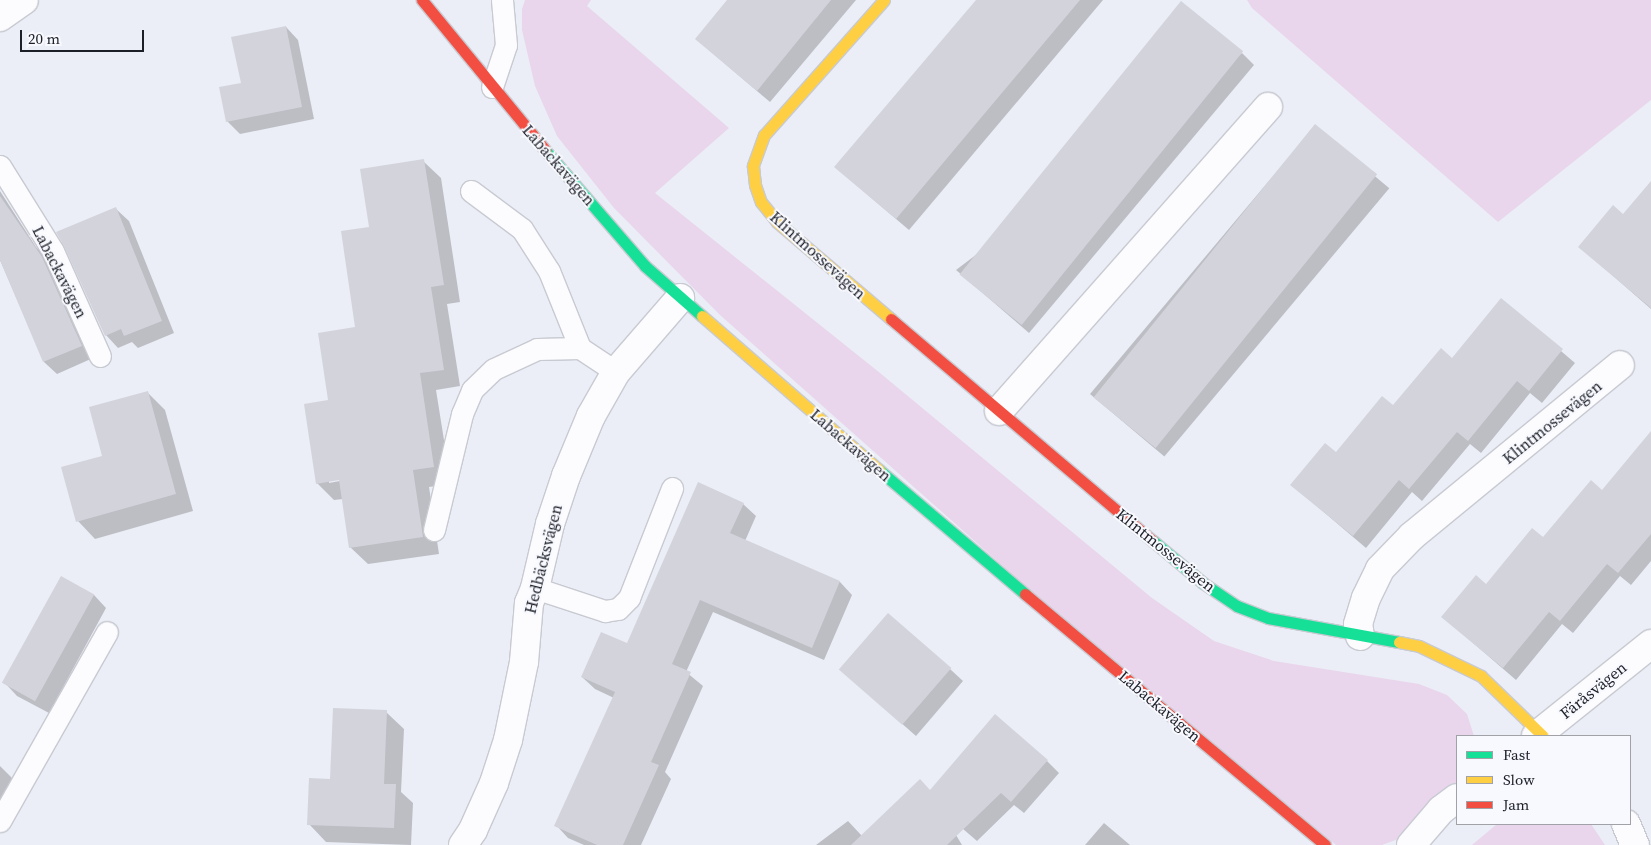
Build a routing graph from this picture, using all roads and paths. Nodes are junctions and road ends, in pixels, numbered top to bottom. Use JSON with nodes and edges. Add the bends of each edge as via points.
{"nodes":[{"id":1,"x":24,"y":0,"type":"edge"},
{"id":2,"x":422,"y":0,"type":"edge"},
{"id":3,"x":502,"y":0,"type":"edge"},
{"id":4,"x":884,"y":0,"type":"edge"},
{"id":5,"x":0,"y":16,"type":"edge"},
{"id":6,"x":492,"y":87,"type":"junction"},
{"id":7,"x":1268,"y":107,"type":"dead end"},
{"id":8,"x":0,"y":166,"type":"edge"},
{"id":9,"x":471,"y":191,"type":"dead end"},
{"id":10,"x":680,"y":298,"type":"junction"},
{"id":11,"x":580,"y":348,"type":"junction"},
{"id":12,"x":100,"y":356,"type":"dead end"},
{"id":13,"x":1620,"y":366,"type":"dead end"},
{"id":14,"x":616,"y":372,"type":"junction"},
{"id":15,"x":999,"y":411,"type":"junction"},
{"id":16,"x":672,"y":488,"type":"dead end"},
{"id":17,"x":434,"y":530,"type":"dead end"},
{"id":18,"x":535,"y":588,"type":"junction"},
{"id":19,"x":107,"y":632,"type":"dead end"},
{"id":20,"x":1360,"y":636,"type":"junction"},
{"id":21,"x":1651,"y":644,"type":"edge"},
{"id":22,"x":1539,"y":735,"type":"edge"},
{"id":23,"x":1456,"y":799,"type":"edge"},
{"id":24,"x":0,"y":821,"type":"edge"},
{"id":25,"x":1626,"y":825,"type":"edge"},
{"id":26,"x":463,"y":845,"type":"edge"},
{"id":27,"x":1325,"y":845,"type":"edge"},
{"id":28,"x":1410,"y":845,"type":"edge"},
{"id":29,"x":1635,"y":845,"type":"edge"}],
"edges":[{"from":1,"to":5,"type":"street"},
{"from":2,"to":6,"type":"street","name":"Labackavägen"},
{"from":3,"to":6,"type":"lane","via":[[506,45]]},
{"from":4,"to":15,"type":"street","name":"Klintmossevägen","via":[[764,135],[753,166],[756,185],[761,202],[777,222]]},
{"from":6,"to":10,"type":"street","name":"Labackavägen","via":[[645,266]]},
{"from":7,"to":15,"type":"street"},
{"from":8,"to":12,"type":"lane","name":"Labackavägen","via":[[53,251]]},
{"from":9,"to":11,"type":"lane","via":[[522,230],[549,270]]},
{"from":10,"to":14,"type":"street","name":"Hedbäcksvägen"},
{"from":10,"to":27,"type":"street","name":"Labackavägen","via":[[919,505]]},
{"from":11,"to":14,"type":"lane"},
{"from":11,"to":17,"type":"lane","via":[[537,349],[494,369],[472,390],[462,414]]},
{"from":13,"to":20,"type":"street","name":"Klintmossevägen","via":[[1412,536],[1380,569],[1358,624]]},
{"from":14,"to":18,"type":"street","name":"Hedbäcksvägen","via":[[591,416],[566,476],[550,524]]},
{"from":15,"to":20,"type":"street","name":"Klintmossevägen","via":[[1236,606],[1268,618]]},
{"from":16,"to":18,"type":"lane","via":[[629,598],[618,608],[605,611]]},
{"from":18,"to":26,"type":"street","name":"Hedbäcksvägen","via":[[529,603],[524,662],[508,740],[494,783]]},
{"from":19,"to":24,"type":"lane"},
{"from":20,"to":22,"type":"street","name":"Klintmossevägen","via":[[1419,646],[1481,676]]},
{"from":21,"to":22,"type":"street","name":"Färåsvägen"},
{"from":23,"to":28,"type":"street","via":[[1441,810]]},
{"from":25,"to":29,"type":"street"}]}
